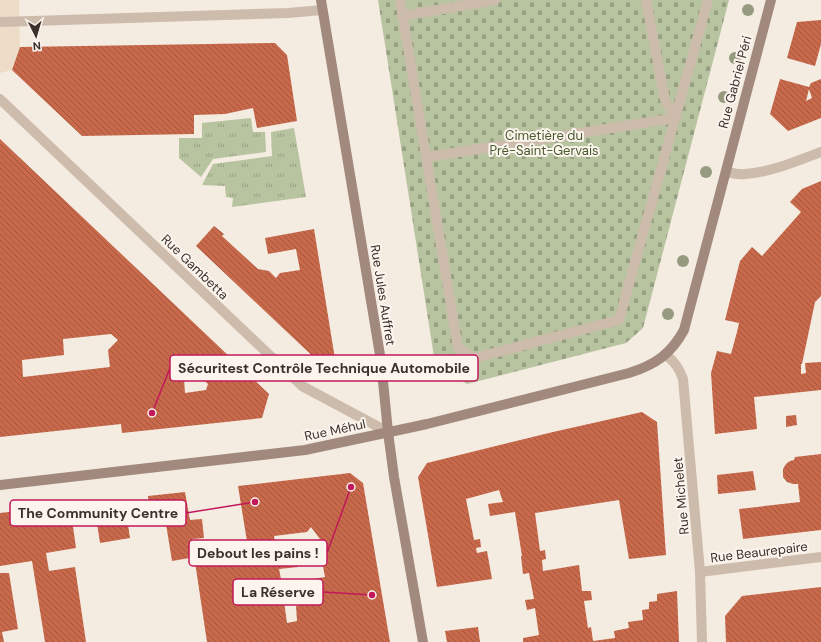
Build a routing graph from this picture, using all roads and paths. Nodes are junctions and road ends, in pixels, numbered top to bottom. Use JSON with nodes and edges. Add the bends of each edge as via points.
{"nodes":[{"id":1,"x":400,"y":0,"type":"edge"},
{"id":2,"x":495,"y":0,"type":"edge"},
{"id":3,"x":646,"y":0,"type":"edge"},
{"id":4,"x":708,"y":0,"type":"edge"},
{"id":5,"x":771,"y":0,"type":"edge"},
{"id":6,"x":322,"y":5,"type":"edge"},
{"id":7,"x":402,"y":16,"type":"junction"},
{"id":8,"x":0,"y":22,"type":"edge"},
{"id":9,"x":0,"y":99,"type":"edge"},
{"id":10,"x":676,"y":118,"type":"junction"},
{"id":11,"x":821,"y":152,"type":"edge"},
{"id":12,"x":427,"y":157,"type":"junction"},
{"id":13,"x":726,"y":172,"type":"junction"},
{"id":14,"x":666,"y":355,"type":"junction"},
{"id":15,"x":388,"y":432,"type":"junction"},
{"id":16,"x":0,"y":485,"type":"edge"},
{"id":17,"x":821,"y":557,"type":"edge"},
{"id":18,"x":700,"y":572,"type":"junction"},
{"id":19,"x":423,"y":642,"type":"edge"},
{"id":20,"x":702,"y":642,"type":"edge"}],
"edges":[{"from":1,"to":7,"type":"street"},
{"from":2,"to":7,"type":"street"},
{"from":3,"to":10,"type":"street","via":[[665,100]]},
{"from":4,"to":10,"type":"street"},
{"from":5,"to":13,"type":"street","name":"Rue Gabriel Péri"},
{"from":6,"to":8,"type":"street","via":[[288,13]]},
{"from":6,"to":15,"type":"street","name":"Rue Jules Auffret","via":[[381,361]]},
{"from":7,"to":12,"type":"street"},
{"from":9,"to":15,"type":"street","name":"Rue Gambetta","via":[[302,386]]},
{"from":10,"to":12,"type":"street"},
{"from":10,"to":12,"type":"street","via":[[619,320],[475,358],[458,348]]},
{"from":11,"to":13,"type":"street","via":[[764,171],[744,174]]},
{"from":13,"to":14,"type":"street","name":"Rue Gabriel Péri","via":[[684,330]]},
{"from":14,"to":15,"type":"street","name":"Rue Méhul","via":[[651,365],[629,373]]},
{"from":14,"to":18,"type":"street","name":"Rue Michelet","via":[[679,368],[683,379]]},
{"from":15,"to":16,"type":"street","name":"Rue Méhul","via":[[305,450]]},
{"from":15,"to":19,"type":"street","name":"Rue Jules Auffret"},
{"from":17,"to":18,"type":"street","name":"Rue Beaurepaire"},
{"from":18,"to":20,"type":"street","name":"Rue Michelet"}]}
